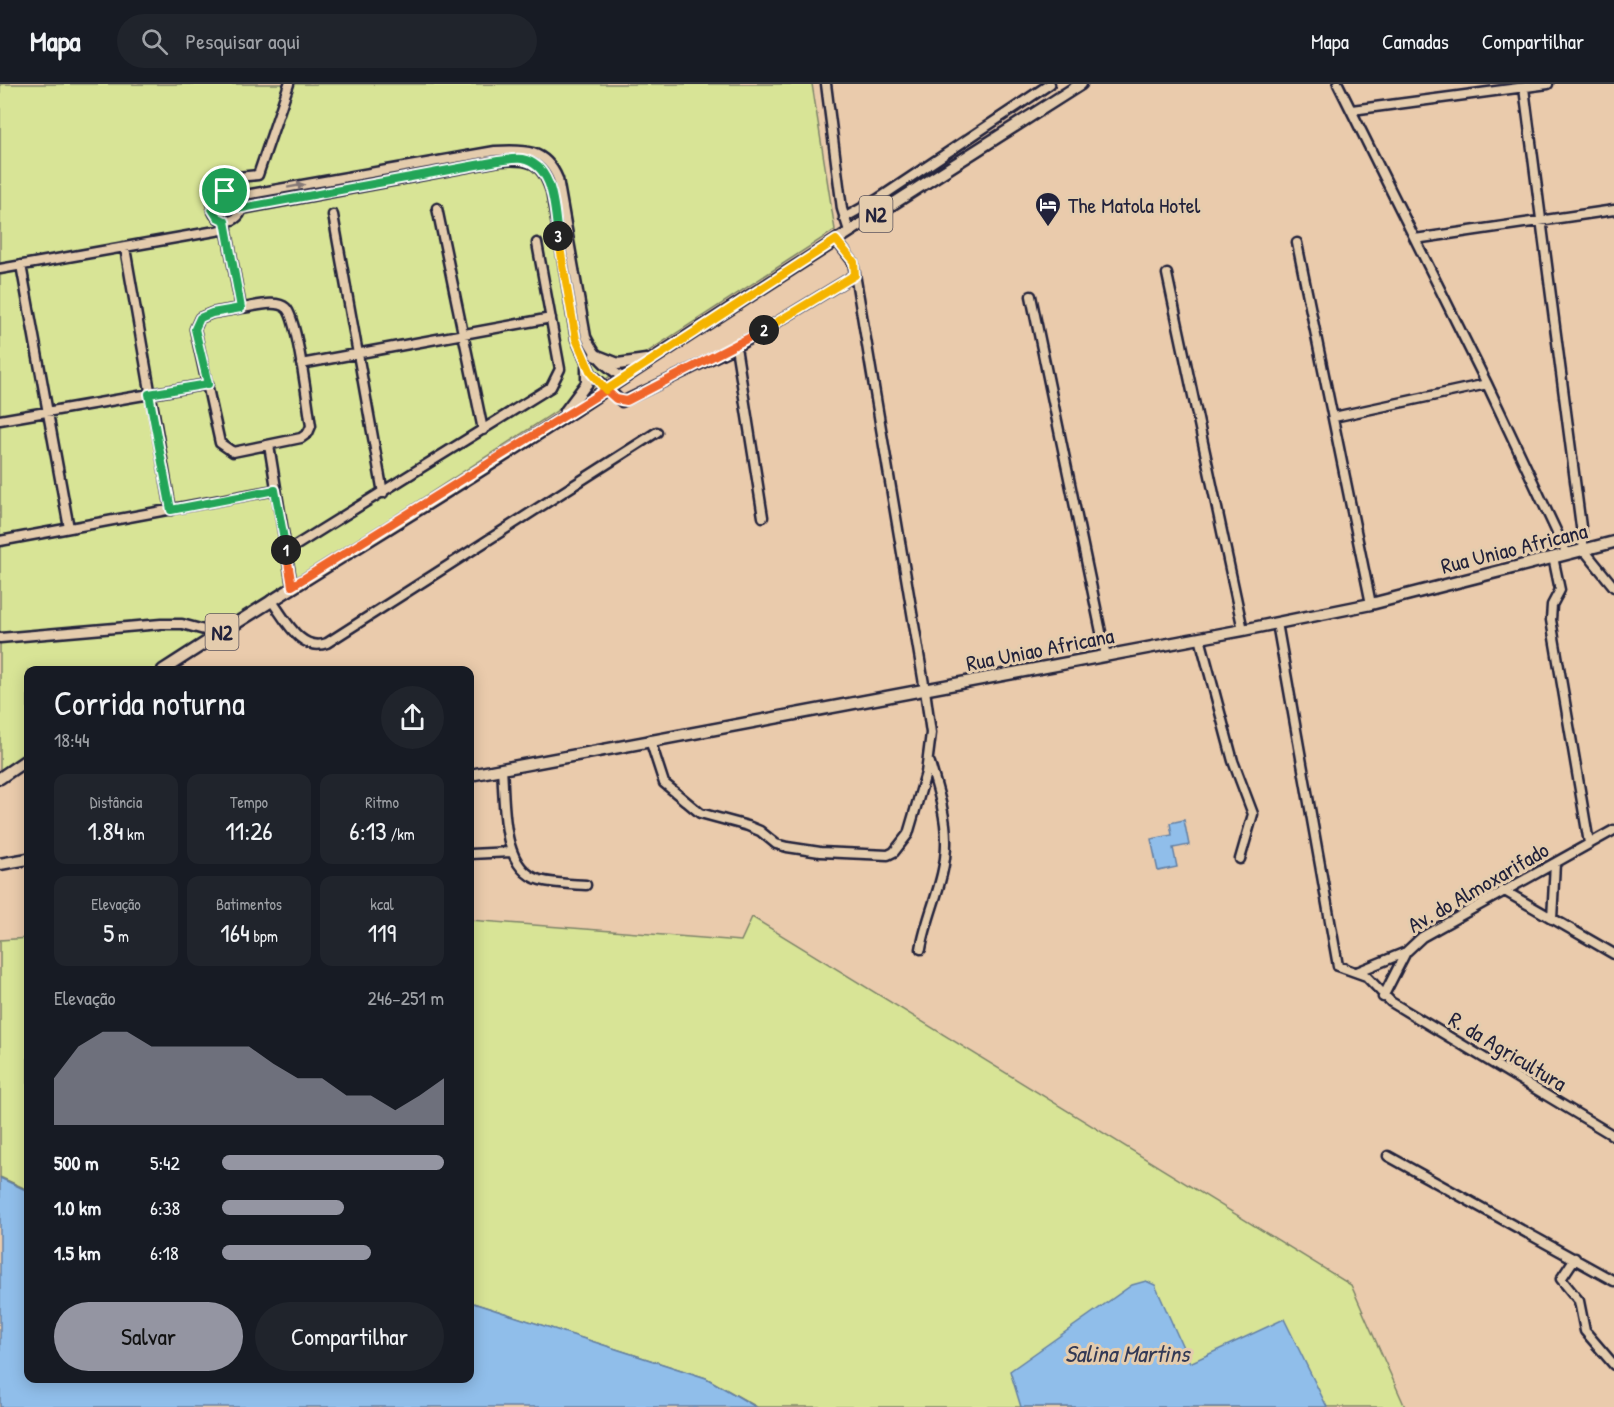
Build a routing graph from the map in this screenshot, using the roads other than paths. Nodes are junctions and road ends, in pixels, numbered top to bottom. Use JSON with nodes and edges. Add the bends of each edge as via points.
{"nodes":[{"id":1,"x":289,"y":84,"type":"edge"},
{"id":2,"x":826,"y":84,"type":"edge"},
{"id":3,"x":1050,"y":84,"type":"edge"},
{"id":4,"x":1081,"y":84,"type":"edge"},
{"id":5,"x":1338,"y":84,"type":"edge"},
{"id":6,"x":1548,"y":84,"type":"edge"},
{"id":7,"x":1524,"y":88,"type":"junction"},
{"id":8,"x":1352,"y":110,"type":"junction"},
{"id":9,"x":225,"y":191,"type":"junction"},
{"id":10,"x":239,"y":196,"type":"junction"},
{"id":11,"x":242,"y":208,"type":"junction"},
{"id":12,"x":437,"y":208,"type":"dead end"},
{"id":13,"x":1614,"y":210,"type":"edge"},
{"id":14,"x":333,"y":215,"type":"dead end"},
{"id":15,"x":844,"y":218,"type":"junction"},
{"id":16,"x":1541,"y":220,"type":"junction"},
{"id":17,"x":226,"y":225,"type":"junction"},
{"id":18,"x":849,"y":231,"type":"junction"},
{"id":19,"x":1415,"y":239,"type":"junction"},
{"id":20,"x":836,"y":240,"type":"junction"},
{"id":21,"x":537,"y":243,"type":"dead end"},
{"id":22,"x":1297,"y":243,"type":"dead end"},
{"id":23,"x":125,"y":248,"type":"junction"},
{"id":24,"x":21,"y":265,"type":"junction"},
{"id":25,"x":0,"y":268,"type":"edge"},
{"id":26,"x":1167,"y":274,"type":"dead end"},
{"id":27,"x":855,"y":275,"type":"junction"},
{"id":28,"x":1031,"y":296,"type":"dead end"},
{"id":29,"x":241,"y":308,"type":"junction"},
{"id":30,"x":551,"y":318,"type":"junction"},
{"id":31,"x":464,"y":334,"type":"junction"},
{"id":32,"x":736,"y":347,"type":"junction"},
{"id":33,"x":359,"y":354,"type":"junction"},
{"id":34,"x":595,"y":355,"type":"junction"},
{"id":35,"x":655,"y":357,"type":"junction"},
{"id":36,"x":301,"y":364,"type":"junction"},
{"id":37,"x":587,"y":366,"type":"junction"},
{"id":38,"x":624,"y":378,"type":"junction"},
{"id":39,"x":208,"y":384,"type":"junction"},
{"id":40,"x":1487,"y":384,"type":"junction"},
{"id":41,"x":606,"y":390,"type":"junction"},
{"id":42,"x":149,"y":394,"type":"junction"},
{"id":43,"x":49,"y":412,"type":"junction"},
{"id":44,"x":1334,"y":417,"type":"junction"},
{"id":45,"x":0,"y":420,"type":"edge"},
{"id":46,"x":558,"y":420,"type":"junction"},
{"id":47,"x":483,"y":430,"type":"junction"},
{"id":48,"x":657,"y":432,"type":"dead end"},
{"id":49,"x":269,"y":445,"type":"junction"},
{"id":50,"x":275,"y":490,"type":"junction"},
{"id":51,"x":383,"y":494,"type":"junction"},
{"id":52,"x":171,"y":510,"type":"junction"},
{"id":53,"x":763,"y":517,"type":"dead end"},
{"id":54,"x":69,"y":528,"type":"junction"},
{"id":55,"x":0,"y":541,"type":"edge"},
{"id":56,"x":1614,"y":542,"type":"edge"},
{"id":57,"x":1584,"y":550,"type":"junction"},
{"id":58,"x":287,"y":551,"type":"junction"},
{"id":59,"x":1567,"y":554,"type":"junction"},
{"id":60,"x":1553,"y":557,"type":"junction"},
{"id":61,"x":292,"y":586,"type":"junction"},
{"id":62,"x":1614,"y":587,"type":"edge"},
{"id":63,"x":271,"y":600,"type":"junction"},
{"id":64,"x":1371,"y":604,"type":"junction"},
{"id":65,"x":1277,"y":623,"type":"junction"},
{"id":66,"x":1243,"y":630,"type":"junction"},
{"id":67,"x":219,"y":634,"type":"junction"},
{"id":68,"x":0,"y":638,"type":"edge"},
{"id":69,"x":1200,"y":638,"type":"junction"},
{"id":70,"x":1106,"y":656,"type":"junction"},
{"id":71,"x":169,"y":666,"type":"edge"},
{"id":72,"x":926,"y":690,"type":"junction"},
{"id":73,"x":650,"y":741,"type":"junction"},
{"id":74,"x":929,"y":759,"type":"junction"},
{"id":75,"x":24,"y":762,"type":"edge"},
{"id":76,"x":502,"y":769,"type":"junction"},
{"id":77,"x":474,"y":774,"type":"edge"},
{"id":78,"x":0,"y":778,"type":"edge"},
{"id":79,"x":1614,"y":830,"type":"edge"},
{"id":80,"x":1589,"y":843,"type":"junction"},
{"id":81,"x":511,"y":852,"type":"junction"},
{"id":82,"x":474,"y":854,"type":"edge"},
{"id":83,"x":1240,"y":859,"type":"dead end"},
{"id":84,"x":24,"y":860,"type":"edge"},
{"id":85,"x":1555,"y":863,"type":"junction"},
{"id":86,"x":0,"y":864,"type":"edge"},
{"id":87,"x":586,"y":885,"type":"dead end"},
{"id":88,"x":1503,"y":890,"type":"junction"},
{"id":89,"x":1551,"y":919,"type":"junction"},
{"id":90,"x":921,"y":949,"type":"dead end"},
{"id":91,"x":1406,"y":952,"type":"junction"},
{"id":92,"x":1614,"y":954,"type":"edge"},
{"id":93,"x":1357,"y":972,"type":"junction"},
{"id":94,"x":1383,"y":997,"type":"junction"},
{"id":95,"x":1614,"y":1136,"type":"edge"},
{"id":96,"x":1388,"y":1156,"type":"dead end"},
{"id":97,"x":1575,"y":1258,"type":"junction"},
{"id":98,"x":1614,"y":1281,"type":"edge"},
{"id":99,"x":1614,"y":1365,"type":"edge"}],
"edges":[{"from":1,"to":9,"type":"street","via":[[258,175],[225,179]]},
{"from":2,"to":15,"type":"street"},
{"from":3,"to":15,"type":"street"},
{"from":4,"to":18,"type":"main road","number":"N2"},
{"from":5,"to":8,"type":"street"},
{"from":6,"to":7,"type":"street"},
{"from":7,"to":8,"type":"street"},
{"from":7,"to":16,"type":"street"},
{"from":8,"to":19,"type":"street"},
{"from":9,"to":10,"type":"street"},
{"from":9,"to":17,"type":"street","via":[[215,196],[212,204],[213,214]]},
{"from":10,"to":11,"type":"street"},
{"from":10,"to":34,"type":"street","one_way":true,"via":[[495,151],[520,149],[538,155],[552,164],[558,178],[586,337]]},
{"from":11,"to":17,"type":"street","via":[[238,217]]},
{"from":11,"to":37,"type":"street","via":[[523,159],[546,174],[576,339]]},
{"from":12,"to":31,"type":"street"},
{"from":13,"to":16,"type":"street"},
{"from":14,"to":33,"type":"street"},
{"from":15,"to":18,"type":"street"},
{"from":16,"to":19,"type":"street"},
{"from":16,"to":57,"type":"street"},
{"from":17,"to":23,"type":"street"},
{"from":17,"to":29,"type":"street"},
{"from":18,"to":20,"type":"main road","number":"N2"},
{"from":19,"to":40,"type":"street"},
{"from":20,"to":27,"type":"street","via":[[854,262]]},
{"from":20,"to":35,"type":"main road","number":"N2"},
{"from":21,"to":30,"type":"street"},
{"from":22,"to":44,"type":"street"},
{"from":23,"to":24,"type":"street"},
{"from":23,"to":42,"type":"street"},
{"from":24,"to":25,"type":"street"},
{"from":24,"to":43,"type":"street"},
{"from":26,"to":66,"type":"street"},
{"from":27,"to":32,"type":"street"},
{"from":27,"to":72,"type":"street"},
{"from":28,"to":70,"type":"street"},
{"from":29,"to":36,"type":"street","via":[[278,304],[287,308]]},
{"from":29,"to":39,"type":"street","via":[[200,318],[195,329]]},
{"from":30,"to":31,"type":"street"},
{"from":30,"to":47,"type":"street","via":[[560,369],[556,379],[551,387]]},
{"from":31,"to":33,"type":"street"},
{"from":31,"to":47,"type":"street"},
{"from":32,"to":41,"type":"street","via":[[627,401],[616,399]]},
{"from":32,"to":53,"type":"street"},
{"from":33,"to":36,"type":"street"},
{"from":33,"to":51,"type":"street"},
{"from":34,"to":35,"type":"main road","via":[[618,364]]},
{"from":34,"to":38,"type":"street","via":[[605,367]]},
{"from":35,"to":38,"type":"main road","number":"N2"},
{"from":36,"to":49,"type":"street","via":[[311,426],[301,438]]},
{"from":37,"to":41,"type":"street"},
{"from":37,"to":46,"type":"main road","via":[[584,389]]},
{"from":38,"to":41,"type":"main road","number":"N2"},
{"from":39,"to":42,"type":"street"},
{"from":39,"to":49,"type":"street","via":[[220,443],[233,452]]},
{"from":40,"to":44,"type":"street"},
{"from":40,"to":59,"type":"street"},
{"from":41,"to":46,"type":"main road","number":"N2"},
{"from":42,"to":43,"type":"street"},
{"from":42,"to":52,"type":"street"},
{"from":43,"to":45,"type":"street"},
{"from":43,"to":54,"type":"street"},
{"from":44,"to":64,"type":"street"},
{"from":46,"to":61,"type":"main road","number":"N2"},
{"from":47,"to":51,"type":"street"},
{"from":48,"to":63,"type":"street","via":[[327,643],[314,646],[301,640]]},
{"from":49,"to":50,"type":"street"},
{"from":50,"to":52,"type":"street"},
{"from":50,"to":58,"type":"street"},
{"from":51,"to":58,"type":"street"},
{"from":52,"to":54,"type":"street"},
{"from":54,"to":55,"type":"street"},
{"from":56,"to":57,"type":"main road","name":"Rua Uniao Africana"},
{"from":57,"to":59,"type":"main road","name":"Rua Uniao Africana"},
{"from":57,"to":62,"type":"street"},
{"from":58,"to":61,"type":"street"},
{"from":59,"to":60,"type":"main road","name":"Rua Uniao Africana"},
{"from":60,"to":64,"type":"main road","name":"Rua Uniao Africana"},
{"from":60,"to":80,"type":"street","via":[[1560,591],[1552,604],[1551,620]]},
{"from":61,"to":63,"type":"main road","number":"N2"},
{"from":63,"to":67,"type":"main road","number":"N2"},
{"from":64,"to":65,"type":"main road","name":"Rua Uniao Africana"},
{"from":65,"to":66,"type":"main road","name":"Rua Uniao Africana"},
{"from":65,"to":93,"type":"street","name":"R. da Agricultura","via":[[1334,955],[1338,966]]},
{"from":66,"to":69,"type":"main road","name":"Rua Uniao Africana"},
{"from":67,"to":68,"type":"street","via":[[182,624],[161,624]]},
{"from":67,"to":71,"type":"main road","number":"N2"},
{"from":69,"to":70,"type":"main road","name":"Rua Uniao Africana"},
{"from":69,"to":83,"type":"street","via":[[1233,761],[1253,814]]},
{"from":70,"to":72,"type":"main road","name":"Rua Uniao Africana"},
{"from":72,"to":73,"type":"main road","name":"Rua Uniao Africana"},
{"from":72,"to":74,"type":"street","via":[[931,733]]},
{"from":73,"to":74,"type":"street","via":[[664,783],[690,807],[760,831],[776,844],[820,852],[894,852],[913,823]]},
{"from":73,"to":76,"type":"main road","name":"Rua Uniao Africana"},
{"from":74,"to":90,"type":"street","via":[[941,799],[946,839]]},
{"from":75,"to":78,"type":"main road"},
{"from":76,"to":77,"type":"main road","name":"Rua Uniao Africana"},
{"from":76,"to":81,"type":"street"},
{"from":79,"to":80,"type":"street","name":"Av. do Almoxarifado"},
{"from":80,"to":85,"type":"street","name":"Av. do Almoxarifado"},
{"from":81,"to":82,"type":"street"},
{"from":81,"to":87,"type":"street","via":[[539,880]]},
{"from":84,"to":86,"type":"main road"},
{"from":85,"to":88,"type":"street","name":"Av. do Almoxarifado"},
{"from":85,"to":89,"type":"street"},
{"from":88,"to":89,"type":"street"},
{"from":88,"to":91,"type":"street","name":"Av. do Almoxarifado","via":[[1422,937]]},
{"from":89,"to":92,"type":"street"},
{"from":91,"to":93,"type":"street"},
{"from":91,"to":94,"type":"street","name":"Av. do Almoxarifado"},
{"from":93,"to":94,"type":"street","name":"R. da Agricultura","via":[[1372,981]]},
{"from":94,"to":95,"type":"street","name":"R. da Agricultura"},
{"from":96,"to":97,"type":"street"},
{"from":97,"to":98,"type":"street"},
{"from":97,"to":99,"type":"street","via":[[1561,1279],[1579,1301],[1585,1331]]}]}
